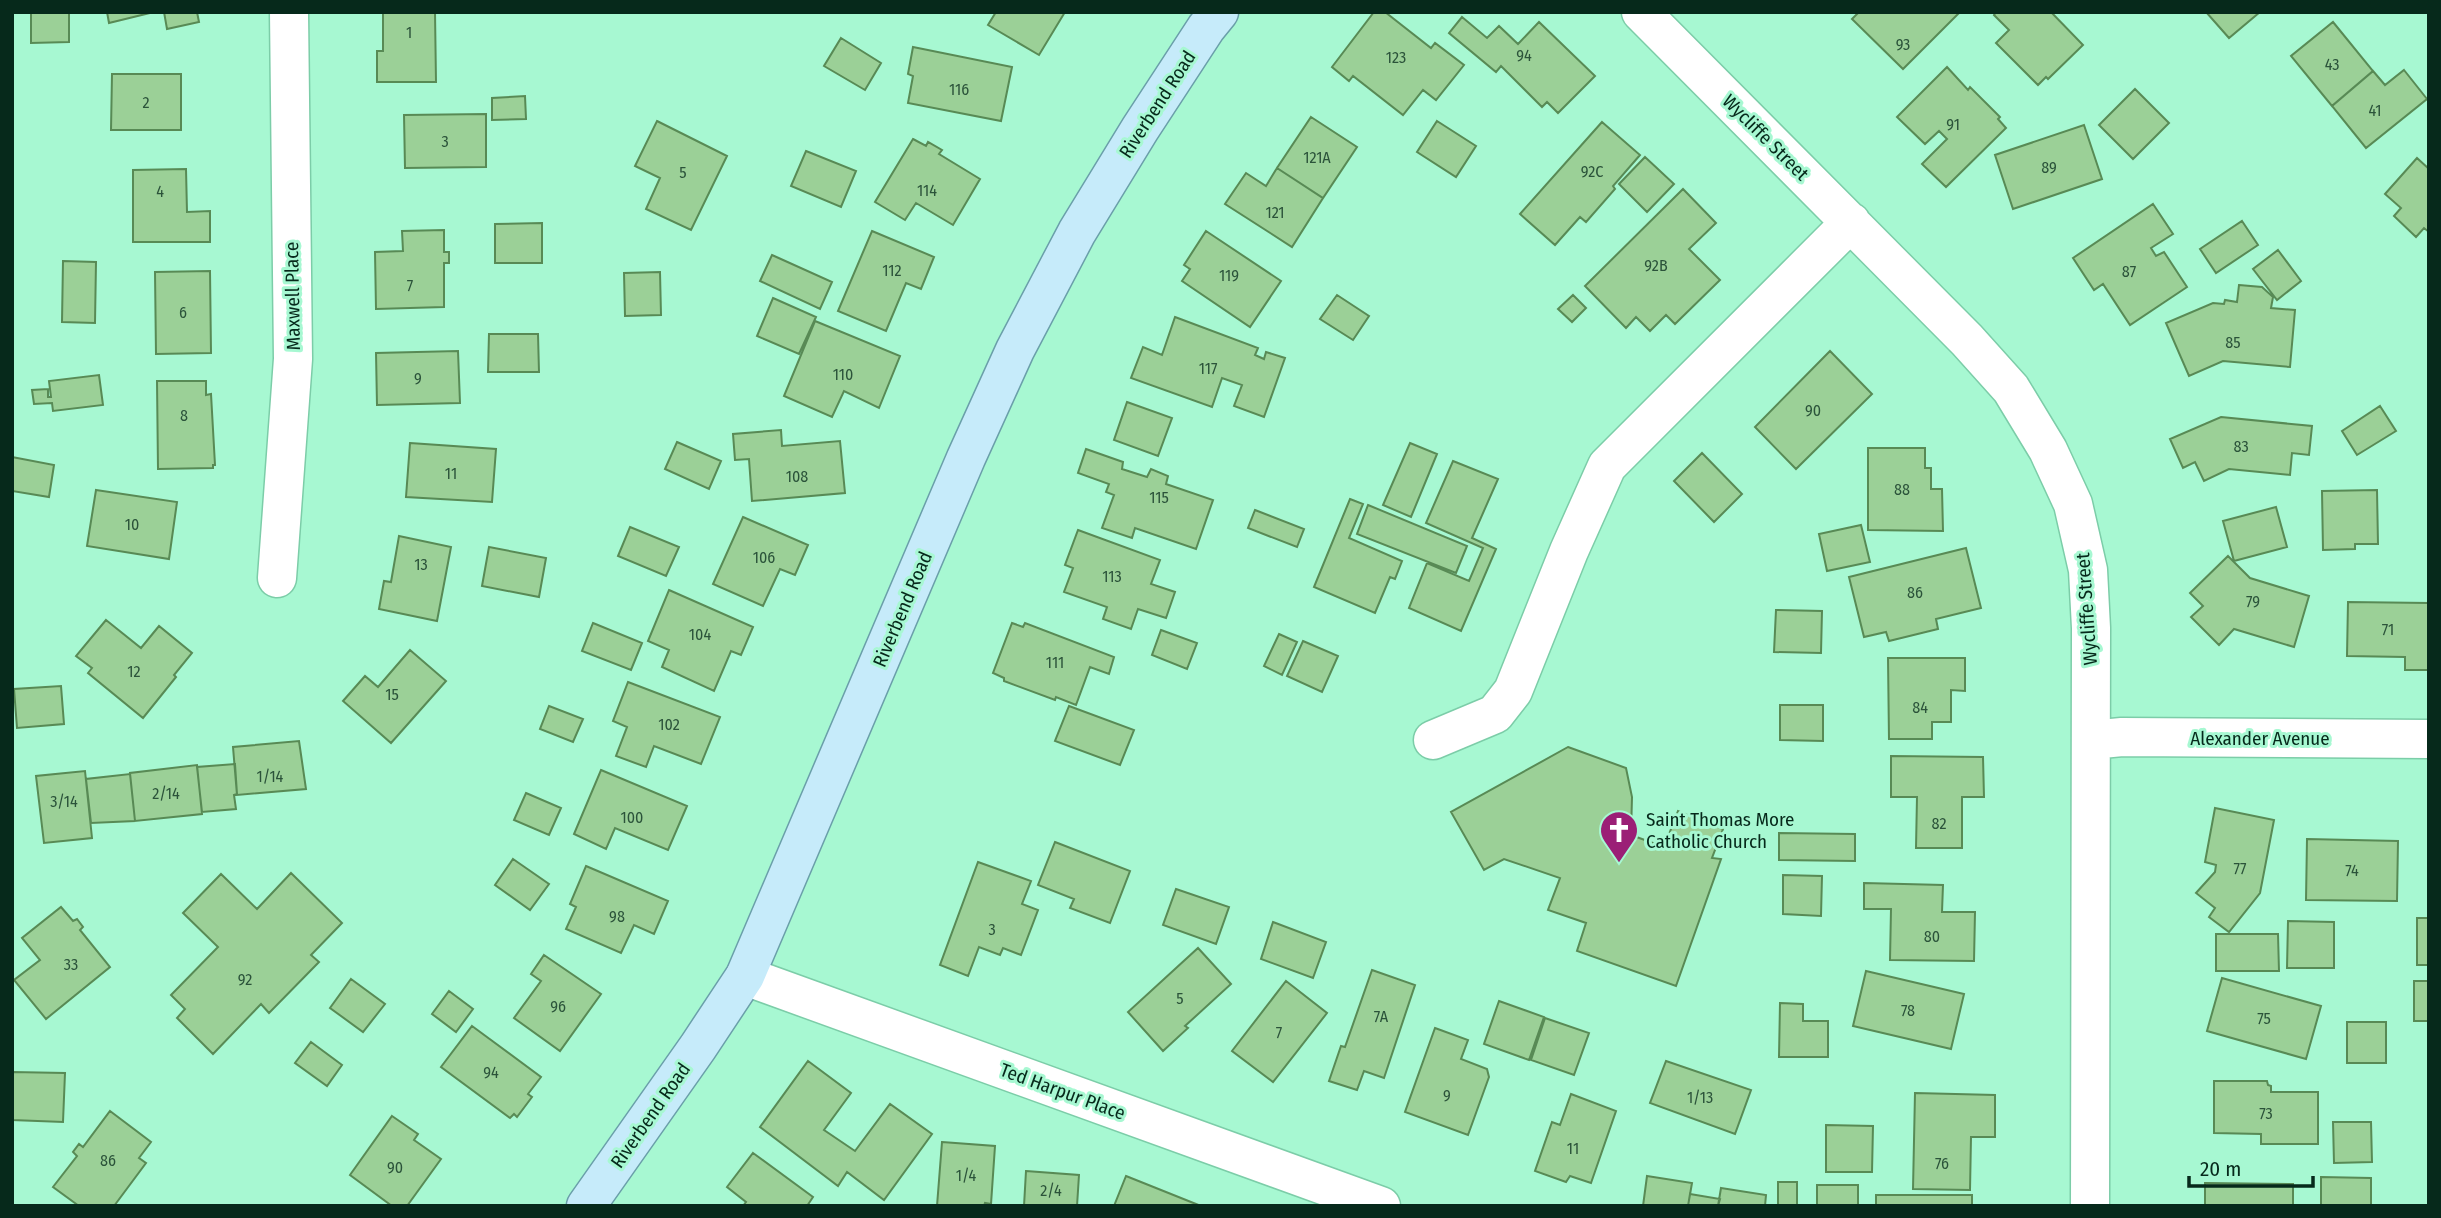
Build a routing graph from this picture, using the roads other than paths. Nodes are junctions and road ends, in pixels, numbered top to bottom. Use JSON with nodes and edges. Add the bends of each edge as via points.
{"nodes":[{"id":1,"x":289,"y":12,"type":"edge"},
{"id":2,"x":1219,"y":12,"type":"edge"},
{"id":3,"x":1641,"y":12,"type":"edge"},
{"id":4,"x":1851,"y":222,"type":"junction"},
{"id":5,"x":277,"y":578,"type":"dead end"},
{"id":6,"x":2429,"y":739,"type":"edge"},
{"id":7,"x":1433,"y":740,"type":"dead end"},
{"id":8,"x":2091,"y":740,"type":"junction"},
{"id":9,"x":745,"y":976,"type":"junction"},
{"id":10,"x":586,"y":1206,"type":"edge"},
{"id":11,"x":1381,"y":1206,"type":"edge"},
{"id":12,"x":2090,"y":1206,"type":"edge"}],
"edges":[{"from":1,"to":5,"type":"street","name":"Maxwell Place","via":[[293,359]]},
{"from":2,"to":9,"type":"main road","name":"Riverbend Road","via":[[1084,221],[1015,350]]},
{"from":3,"to":4,"type":"street","name":"Wycliffe Street"},
{"from":4,"to":7,"type":"street","via":[[1607,466],[1513,691],[1495,714]]},
{"from":4,"to":8,"type":"street","name":"Wycliffe Street","via":[[2011,389],[2048,450],[2073,504],[2088,570]]},
{"from":6,"to":8,"type":"street","name":"Alexander Avenue"},
{"from":8,"to":12,"type":"street","name":"Wycliffe Street"},
{"from":9,"to":10,"type":"main road","name":"Riverbend Road"},
{"from":9,"to":11,"type":"street","name":"Ted Harpur Place"}]}
